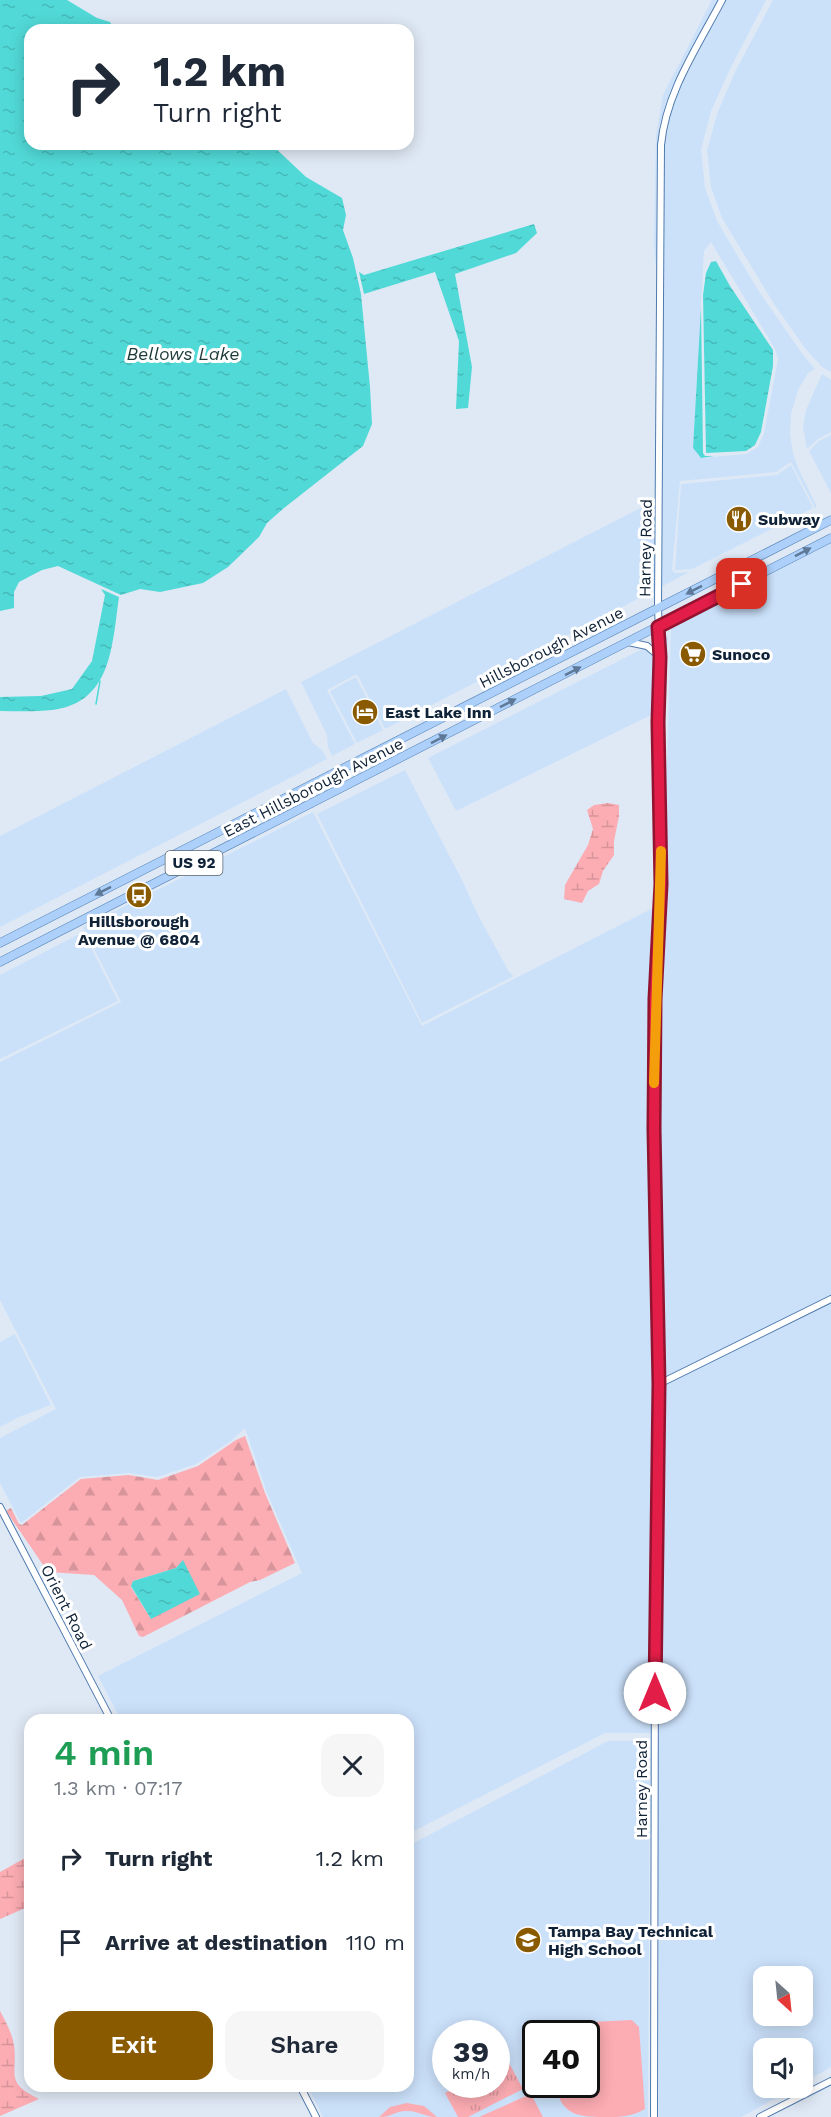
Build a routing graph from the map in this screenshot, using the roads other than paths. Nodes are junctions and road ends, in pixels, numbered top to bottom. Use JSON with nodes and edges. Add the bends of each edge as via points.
{"nodes":[{"id":1,"x":722,"y":0,"type":"edge"},
{"id":2,"x":831,"y":520,"type":"edge"},
{"id":3,"x":831,"y":538,"type":"edge"},
{"id":4,"x":658,"y":608,"type":"junction"},
{"id":5,"x":658,"y":627,"type":"junction"},
{"id":6,"x":628,"y":642,"type":"junction"},
{"id":7,"x":660,"y":657,"type":"junction"},
{"id":8,"x":456,"y":711,"type":"joint"},
{"id":9,"x":78,"y":904,"type":"junction"},
{"id":10,"x":86,"y":919,"type":"junction"},
{"id":11,"x":0,"y":944,"type":"edge"},
{"id":12,"x":0,"y":962,"type":"edge"},
{"id":13,"x":831,"y":1299,"type":"edge"},
{"id":14,"x":659,"y":1384,"type":"junction"},
{"id":15,"x":0,"y":1506,"type":"edge"},
{"id":16,"x":108,"y":1714,"type":"edge"},
{"id":17,"x":831,"y":2081,"type":"edge"},
{"id":18,"x":303,"y":2092,"type":"edge"},
{"id":19,"x":316,"y":2117,"type":"edge"},
{"id":20,"x":654,"y":2117,"type":"edge"},
{"id":21,"x":760,"y":2117,"type":"edge"}],
"edges":[{"from":1,"to":4,"type":"street","name":"Harney Road","via":[[672,96],[662,129]]},
{"from":2,"to":4,"type":"main road","number":"US 92","one_way":true},
{"from":5,"to":3,"type":"main road","name":"East Hillsborough Avenue","number":"US 92","one_way":true},
{"from":4,"to":5,"type":"street","name":"Harney Road"},
{"from":4,"to":8,"type":"main road","name":"Hillsborough Avenue","number":"US 92"},
{"from":5,"to":6,"type":"main road","name":"East Hillsborough Avenue","number":"US 92"},
{"from":5,"to":7,"type":"street","name":"Harney Road"},
{"from":6,"to":7,"type":"street","via":[[647,646]]},
{"from":10,"to":6,"type":"main road","name":"East Hillsborough Avenue","number":"US 92","one_way":true},
{"from":7,"to":14,"type":"street","name":"Harney Road","via":[[661,884],[654,1129]]},
{"from":8,"to":9,"type":"main road","name":"East Hillsborough Avenue","number":"US 92","one_way":true},
{"from":9,"to":10,"type":"main road"},
{"from":9,"to":11,"type":"main road","name":"East Hillsborough Avenue","number":"US 92"},
{"from":10,"to":12,"type":"main road","name":"East Hillsborough Avenue","number":"US 92"},
{"from":13,"to":14,"type":"street"},
{"from":14,"to":20,"type":"street","name":"Harney Road"},
{"from":15,"to":16,"type":"street","name":"Orient Road"},
{"from":17,"to":21,"type":"street"},
{"from":18,"to":19,"type":"street"}]}
